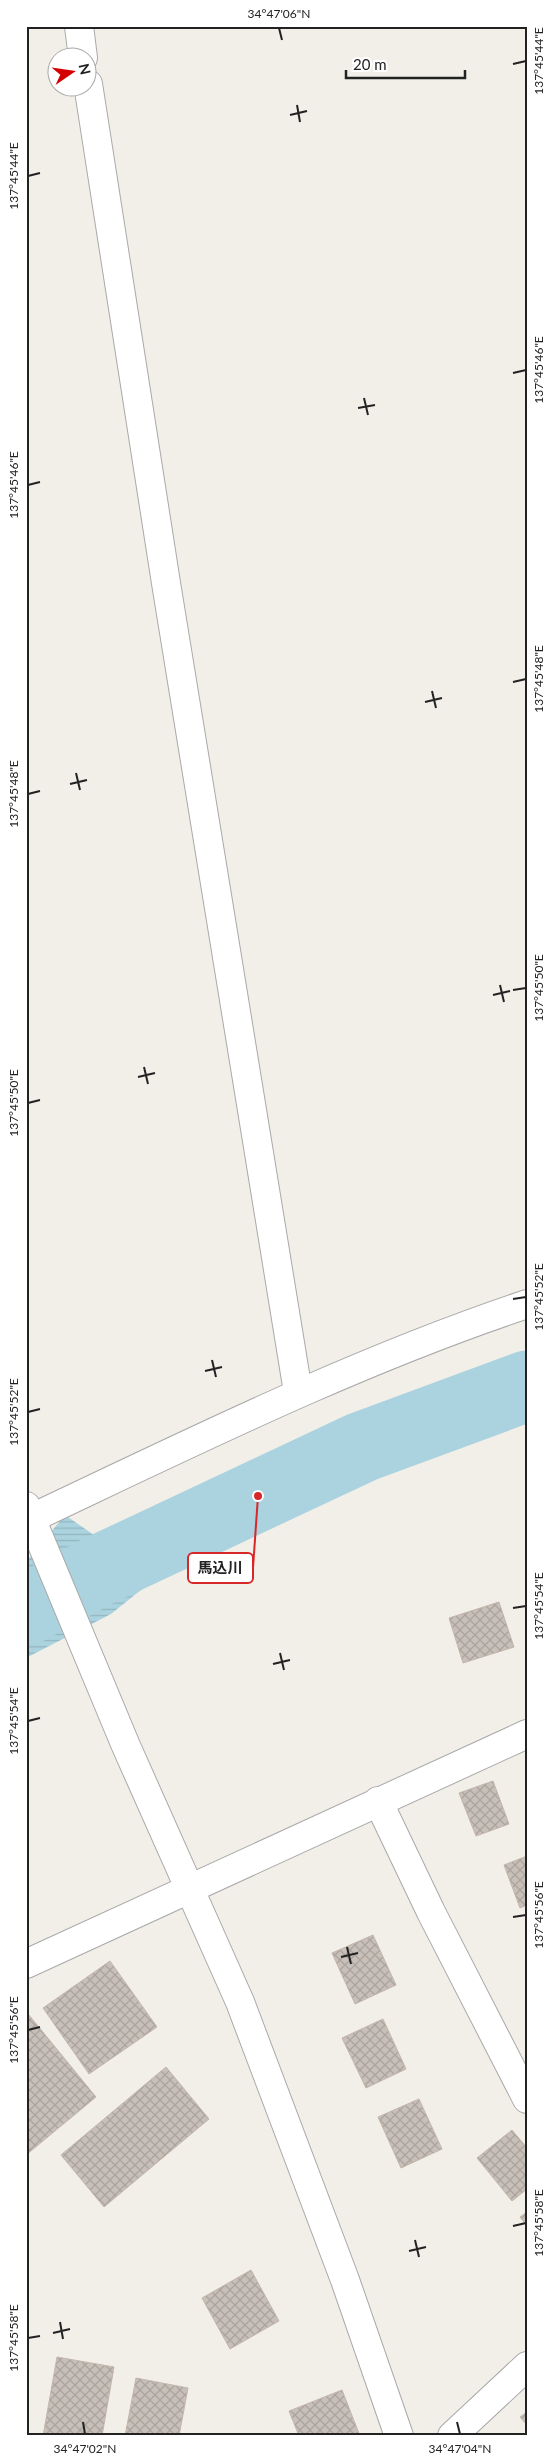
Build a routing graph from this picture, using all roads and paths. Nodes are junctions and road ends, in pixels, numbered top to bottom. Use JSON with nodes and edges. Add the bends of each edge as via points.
{"nodes":[{"id":1,"x":78,"y":26,"type":"edge"},
{"id":2,"x":81,"y":48,"type":"edge"},
{"id":3,"x":90,"y":98,"type":"edge"},
{"id":4,"x":527,"y":1304,"type":"edge"},
{"id":5,"x":298,"y":1392,"type":"junction"},
{"id":6,"x":29,"y":1512,"type":"edge"},
{"id":7,"x":527,"y":1734,"type":"edge"},
{"id":8,"x":378,"y":1801,"type":"junction"},
{"id":9,"x":191,"y":1889,"type":"junction"},
{"id":10,"x":26,"y":1964,"type":"edge"},
{"id":11,"x":527,"y":2099,"type":"edge"},
{"id":12,"x":527,"y":2366,"type":"edge"},
{"id":13,"x":399,"y":2436,"type":"edge"},
{"id":14,"x":452,"y":2436,"type":"edge"}],
"edges":[{"from":1,"to":2,"type":"street"},
{"from":3,"to":5,"type":"street","via":[[167,593]]},
{"from":4,"to":5,"type":"street","via":[[446,1331]]},
{"from":5,"to":6,"type":"street"},
{"from":6,"to":9,"type":"street","via":[[126,1746]]},
{"from":7,"to":8,"type":"street"},
{"from":8,"to":9,"type":"street"},
{"from":8,"to":11,"type":"street"},
{"from":9,"to":10,"type":"street"},
{"from":9,"to":13,"type":"street","via":[[240,2002],[345,2280]]},
{"from":12,"to":14,"type":"street"}]}
